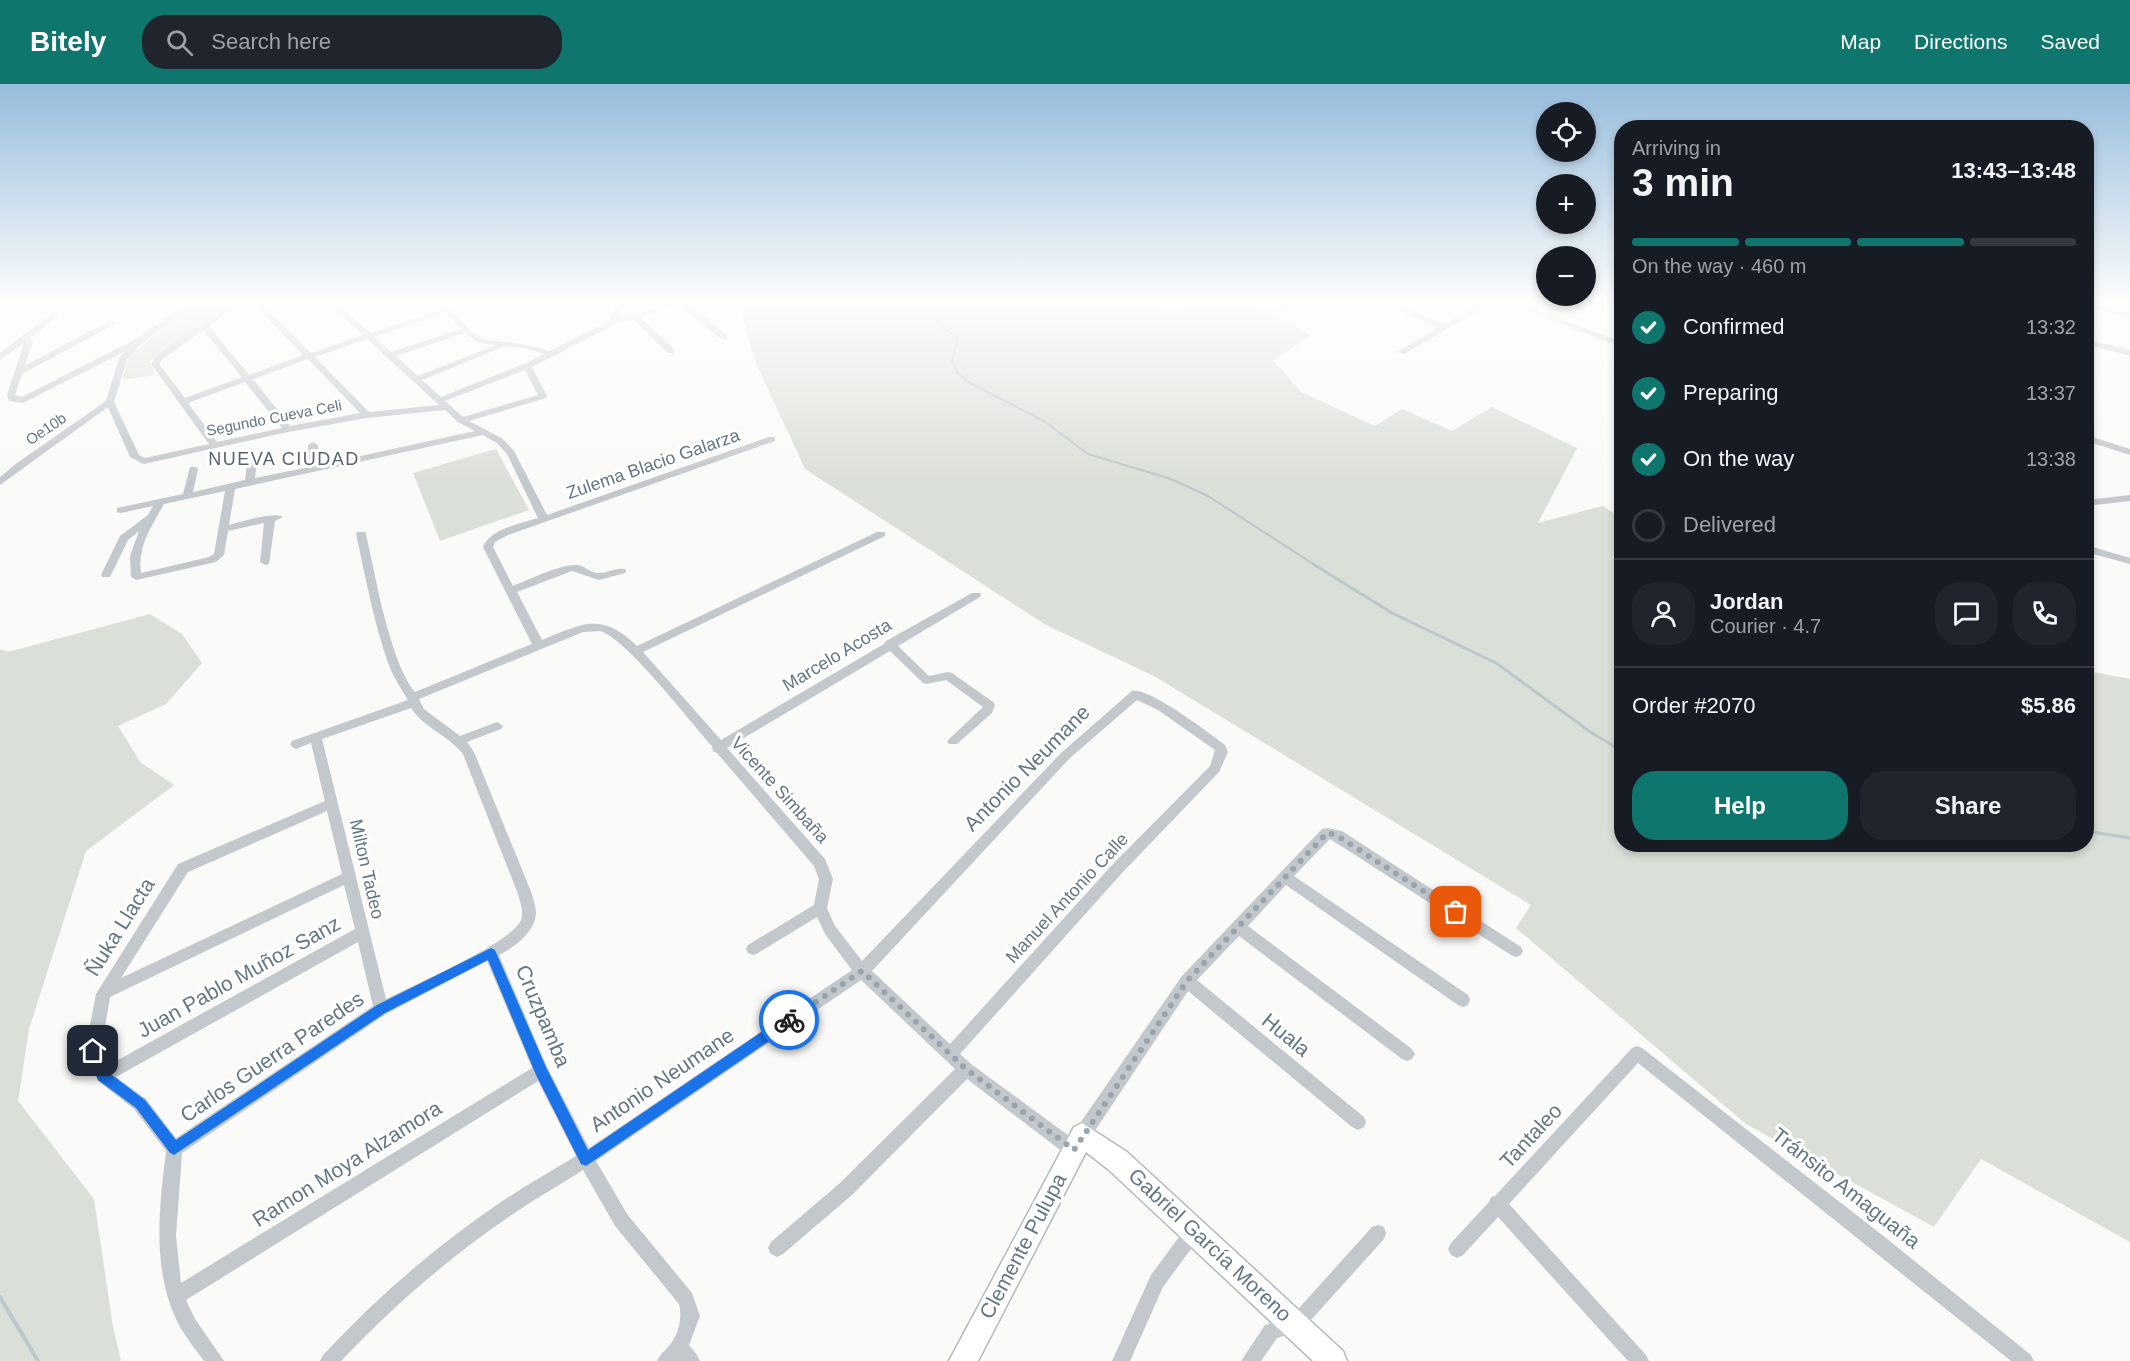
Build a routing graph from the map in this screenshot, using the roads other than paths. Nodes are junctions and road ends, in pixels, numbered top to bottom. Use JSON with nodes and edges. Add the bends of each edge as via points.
{"nodes":[{"id":1,"x":22,"y":364,"type":"edge"},
{"id":2,"x":35,"y":364,"type":"edge"},
{"id":3,"x":96,"y":364,"type":"edge"},
{"id":4,"x":121,"y":364,"type":"edge"},
{"id":5,"x":155,"y":364,"type":"edge"},
{"id":6,"x":235,"y":364,"type":"edge"},
{"id":7,"x":287,"y":364,"type":"edge"},
{"id":8,"x":316,"y":364,"type":"edge"},
{"id":9,"x":401,"y":364,"type":"edge"},
{"id":10,"x":456,"y":364,"type":"edge"},
{"id":11,"x":532,"y":364,"type":"edge"},
{"id":12,"x":527,"y":366,"type":"junction"},
{"id":13,"x":19,"y":372,"type":"junction"},
{"id":14,"x":246,"y":378,"type":"junction"},
{"id":15,"x":418,"y":379,"type":"junction"},
{"id":16,"x":110,"y":402,"type":"junction"},
{"id":17,"x":182,"y":402,"type":"junction"},
{"id":18,"x":443,"y":403,"type":"junction"},
{"id":19,"x":366,"y":415,"type":"junction"},
{"id":20,"x":461,"y":420,"type":"junction"},
{"id":21,"x":288,"y":429,"type":"junction"},
{"id":22,"x":485,"y":432,"type":"junction"},
{"id":23,"x":772,"y":439,"type":"dead end"},
{"id":24,"x":2094,"y":441,"type":"edge"},
{"id":25,"x":214,"y":444,"type":"junction"},
{"id":26,"x":313,"y":445,"type":"dead end"},
{"id":27,"x":2130,"y":452,"type":"edge"},
{"id":28,"x":252,"y":463,"type":"dead end"},
{"id":29,"x":193,"y":469,"type":"dead end"},
{"id":30,"x":314,"y":469,"type":"junction"},
{"id":31,"x":0,"y":482,"type":"edge"},
{"id":32,"x":250,"y":482,"type":"junction"},
{"id":33,"x":230,"y":487,"type":"junction"},
{"id":34,"x":187,"y":496,"type":"junction"},
{"id":35,"x":2130,"y":498,"type":"edge"},
{"id":36,"x":160,"y":502,"type":"junction"},
{"id":37,"x":2094,"y":502,"type":"edge"},
{"id":38,"x":121,"y":510,"type":"dead end"},
{"id":39,"x":154,"y":514,"type":"junction"},
{"id":40,"x":544,"y":519,"type":"junction"},
{"id":41,"x":223,"y":529,"type":"junction"},
{"id":42,"x":361,"y":534,"type":"dead end"},
{"id":43,"x":881,"y":534,"type":"dead end"},
{"id":44,"x":2094,"y":550,"type":"edge"},
{"id":45,"x":2130,"y":561,"type":"edge"},
{"id":46,"x":265,"y":562,"type":"dead end"},
{"id":47,"x":621,"y":571,"type":"dead end"},
{"id":48,"x":106,"y":575,"type":"dead end"},
{"id":49,"x":509,"y":591,"type":"junction"},
{"id":50,"x":976,"y":595,"type":"dead end"},
{"id":51,"x":890,"y":644,"type":"junction"},
{"id":52,"x":539,"y":646,"type":"junction"},
{"id":53,"x":636,"y":651,"type":"junction"},
{"id":54,"x":1136,"y":694,"type":"joint"},
{"id":55,"x":413,"y":700,"type":"junction"},
{"id":56,"x":496,"y":726,"type":"dead end"},
{"id":57,"x":316,"y":738,"type":"junction"},
{"id":58,"x":461,"y":740,"type":"junction"},
{"id":59,"x":953,"y":741,"type":"dead end"},
{"id":60,"x":296,"y":744,"type":"dead end"},
{"id":61,"x":717,"y":748,"type":"junction"},
{"id":62,"x":333,"y":803,"type":"junction"},
{"id":63,"x":350,"y":876,"type":"junction"},
{"id":64,"x":1285,"y":877,"type":"junction"},
{"id":65,"x":820,"y":908,"type":"junction"},
{"id":66,"x":1238,"y":927,"type":"junction"},
{"id":67,"x":363,"y":932,"type":"junction"},
{"id":68,"x":753,"y":949,"type":"dead end"},
{"id":69,"x":1516,"y":951,"type":"dead end"},
{"id":70,"x":491,"y":953,"type":"junction"},
{"id":71,"x":862,"y":971,"type":"junction"},
{"id":72,"x":1187,"y":981,"type":"junction"},
{"id":73,"x":103,"y":994,"type":"junction"},
{"id":74,"x":1463,"y":1000,"type":"dead end"},
{"id":75,"x":381,"y":1009,"type":"junction"},
{"id":76,"x":1637,"y":1053,"type":"joint"},
{"id":77,"x":950,"y":1054,"type":"junction"},
{"id":78,"x":1407,"y":1054,"type":"dead end"},
{"id":79,"x":966,"y":1069,"type":"junction"},
{"id":80,"x":541,"y":1071,"type":"junction"},
{"id":81,"x":103,"y":1076,"type":"junction"},
{"id":82,"x":1358,"y":1122,"type":"dead end"},
{"id":83,"x":1078,"y":1143,"type":"junction"},
{"id":84,"x":174,"y":1149,"type":"junction"},
{"id":85,"x":586,"y":1159,"type":"junction"},
{"id":86,"x":1497,"y":1203,"type":"junction"},
{"id":87,"x":1193,"y":1232,"type":"junction"},
{"id":88,"x":1378,"y":1233,"type":"dead end"},
{"id":89,"x":777,"y":1248,"type":"dead end"},
{"id":90,"x":1457,"y":1249,"type":"dead end"},
{"id":91,"x":177,"y":1296,"type":"junction"},
{"id":92,"x":1296,"y":1324,"type":"junction"},
{"id":93,"x":679,"y":1357,"type":"edge"},
{"id":94,"x":215,"y":1361,"type":"edge"},
{"id":95,"x":328,"y":1361,"type":"edge"},
{"id":96,"x":963,"y":1361,"type":"edge"},
{"id":97,"x":1121,"y":1361,"type":"edge"},
{"id":98,"x":1250,"y":1361,"type":"edge"},
{"id":99,"x":1333,"y":1361,"type":"edge"},
{"id":100,"x":1640,"y":1361,"type":"edge"},
{"id":101,"x":2025,"y":1361,"type":"edge"}],
"edges":[{"from":1,"to":13,"type":"street"},
{"from":2,"to":13,"type":"street"},
{"from":3,"to":13,"type":"street","via":[[17,401],[12,395]]},
{"from":4,"to":16,"type":"street"},
{"from":5,"to":17,"type":"street"},
{"from":6,"to":14,"type":"street"},
{"from":7,"to":14,"type":"street"},
{"from":8,"to":19,"type":"street"},
{"from":9,"to":15,"type":"street"},
{"from":10,"to":15,"type":"street"},
{"from":11,"to":12,"type":"street","name":"Segundo Cueva Celi"},
{"from":12,"to":18,"type":"street","name":"Segundo Cueva Celi"},
{"from":12,"to":20,"type":"street","via":[[543,396]]},
{"from":14,"to":17,"type":"street"},
{"from":14,"to":21,"type":"street"},
{"from":15,"to":18,"type":"street"},
{"from":16,"to":25,"type":"street","name":"Segundo Cueva Celi","via":[[135,457],[144,461]]},
{"from":16,"to":31,"type":"street","name":"Oe10b"},
{"from":17,"to":25,"type":"street"},
{"from":18,"to":19,"type":"street","name":"Segundo Cueva Celi"},
{"from":18,"to":20,"type":"street"},
{"from":19,"to":21,"type":"street","name":"Segundo Cueva Celi"},
{"from":20,"to":22,"type":"street"},
{"from":21,"to":25,"type":"street","name":"Segundo Cueva Celi"},
{"from":22,"to":30,"type":"street"},
{"from":22,"to":40,"type":"street","via":[[511,453]]},
{"from":23,"to":40,"type":"street","name":"Zulema Blacio Galarza"},
{"from":24,"to":27,"type":"street"},
{"from":26,"to":30,"type":"street"},
{"from":28,"to":32,"type":"street"},
{"from":29,"to":34,"type":"street"},
{"from":30,"to":32,"type":"street"},
{"from":32,"to":33,"type":"street"},
{"from":33,"to":34,"type":"street"},
{"from":33,"to":41,"type":"street"},
{"from":34,"to":36,"type":"street"},
{"from":35,"to":37,"type":"street"},
{"from":36,"to":38,"type":"street"},
{"from":36,"to":39,"type":"street"},
{"from":39,"to":41,"type":"street","via":[[140,534],[135,550],[135,576],[212,560],[219,553]]},
{"from":39,"to":48,"type":"street","via":[[124,538]]},
{"from":40,"to":49,"type":"street","name":"Zulema Blacio Galarza","via":[[488,543]]},
{"from":41,"to":46,"type":"street","via":[[274,518]]},
{"from":42,"to":55,"type":"street","via":[[393,660]]},
{"from":43,"to":53,"type":"street"},
{"from":44,"to":45,"type":"street"},
{"from":47,"to":49,"type":"street","via":[[598,578],[571,568]]},
{"from":49,"to":52,"type":"street"},
{"from":50,"to":51,"type":"street","name":"Marcelo Acosta"},
{"from":51,"to":59,"type":"street","via":[[922,677],[927,680],[948,676],[989,705]]},
{"from":51,"to":61,"type":"street","name":"Marcelo Acosta"},
{"from":52,"to":53,"type":"street","name":"Vicente Simbaña","via":[[597,626],[615,632]]},
{"from":52,"to":55,"type":"street","name":"Vicente Simbaña"},
{"from":53,"to":61,"type":"street","name":"Vicente Simbaña"},
{"from":54,"to":71,"type":"street","name":"Antonio Neumane","via":[[1066,755]]},
{"from":54,"to":77,"type":"street","name":"Manuel Antonio Calle","via":[[1221,748],[1215,769],[1117,869]]},
{"from":55,"to":57,"type":"street","name":"Vicente Simbaña"},
{"from":55,"to":58,"type":"street","via":[[420,715]]},
{"from":56,"to":58,"type":"street"},
{"from":57,"to":60,"type":"street","name":"Vicente Simbaña"},
{"from":57,"to":62,"type":"street","name":"Milton Tadeo"},
{"from":58,"to":70,"type":"street","name":"Cruzpamba","via":[[529,912],[527,924],[519,934]]},
{"from":61,"to":65,"type":"street","name":"Vicente Simbaña","via":[[820,863],[826,879]]},
{"from":62,"to":63,"type":"street","name":"Milton Tadeo"},
{"from":62,"to":73,"type":"street","name":"Ñuka Llacta","via":[[183,868]]},
{"from":63,"to":67,"type":"street","name":"Milton Tadeo"},
{"from":63,"to":73,"type":"street"},
{"from":64,"to":66,"type":"street","name":"Clemente Pulupa"},
{"from":64,"to":69,"type":"street","name":"Clemente Pulupa","via":[[1327,833],[1336,835]]},
{"from":64,"to":74,"type":"street"},
{"from":65,"to":68,"type":"street"},
{"from":65,"to":71,"type":"street","via":[[830,930]]},
{"from":66,"to":72,"type":"street","name":"Clemente Pulupa"},
{"from":66,"to":78,"type":"street"},
{"from":67,"to":75,"type":"street","name":"Milton Tadeo"},
{"from":67,"to":81,"type":"street","name":"Juan Pablo Muñoz Sanz"},
{"from":70,"to":75,"type":"street","name":"Carlos Guerra Paredes"},
{"from":70,"to":80,"type":"street","name":"Cruzpamba"},
{"from":71,"to":77,"type":"street"},
{"from":71,"to":85,"type":"street","name":"Antonio Neumane"},
{"from":72,"to":82,"type":"street","name":"Huala"},
{"from":72,"to":83,"type":"street","name":"Clemente Pulupa"},
{"from":73,"to":81,"type":"street","name":"Ñuka Llacta","via":[[93,1051]]},
{"from":75,"to":84,"type":"street","name":"Carlos Guerra Paredes"},
{"from":76,"to":86,"type":"street","name":"Tantaleo"},
{"from":76,"to":101,"type":"street","name":"Tránsito Amaguaña","via":[[1931,1282]]},
{"from":77,"to":79,"type":"street"},
{"from":79,"to":83,"type":"street"},
{"from":79,"to":89,"type":"street","via":[[846,1189]]},
{"from":80,"to":85,"type":"street","name":"Cruzpamba"},
{"from":80,"to":91,"type":"street","name":"Ramon Moya Alzamora"},
{"from":81,"to":84,"type":"street","via":[[140,1104]]},
{"from":83,"to":87,"type":"street","name":"Gabriel García Moreno","via":[[1118,1161]]},
{"from":83,"to":96,"type":"street","name":"Clemente Pulupa"},
{"from":84,"to":91,"type":"street","via":[[166,1222],[172,1283]]},
{"from":85,"to":93,"type":"street","name":"Cruzpamba","via":[[621,1220],[686,1299],[691,1316]]},
{"from":85,"to":95,"type":"street","name":"Antonio Neumane","via":[[507,1208],[434,1262]]},
{"from":86,"to":90,"type":"street","name":"Tantaleo"},
{"from":86,"to":100,"type":"street"},
{"from":87,"to":92,"type":"street","name":"Gabriel García Moreno"},
{"from":87,"to":97,"type":"street","via":[[1157,1281]]},
{"from":88,"to":92,"type":"street"},
{"from":91,"to":94,"type":"street","via":[[186,1320]]},
{"from":92,"to":98,"type":"street","via":[[1271,1331]]},
{"from":92,"to":99,"type":"street","name":"Gabriel García Moreno"}]}
